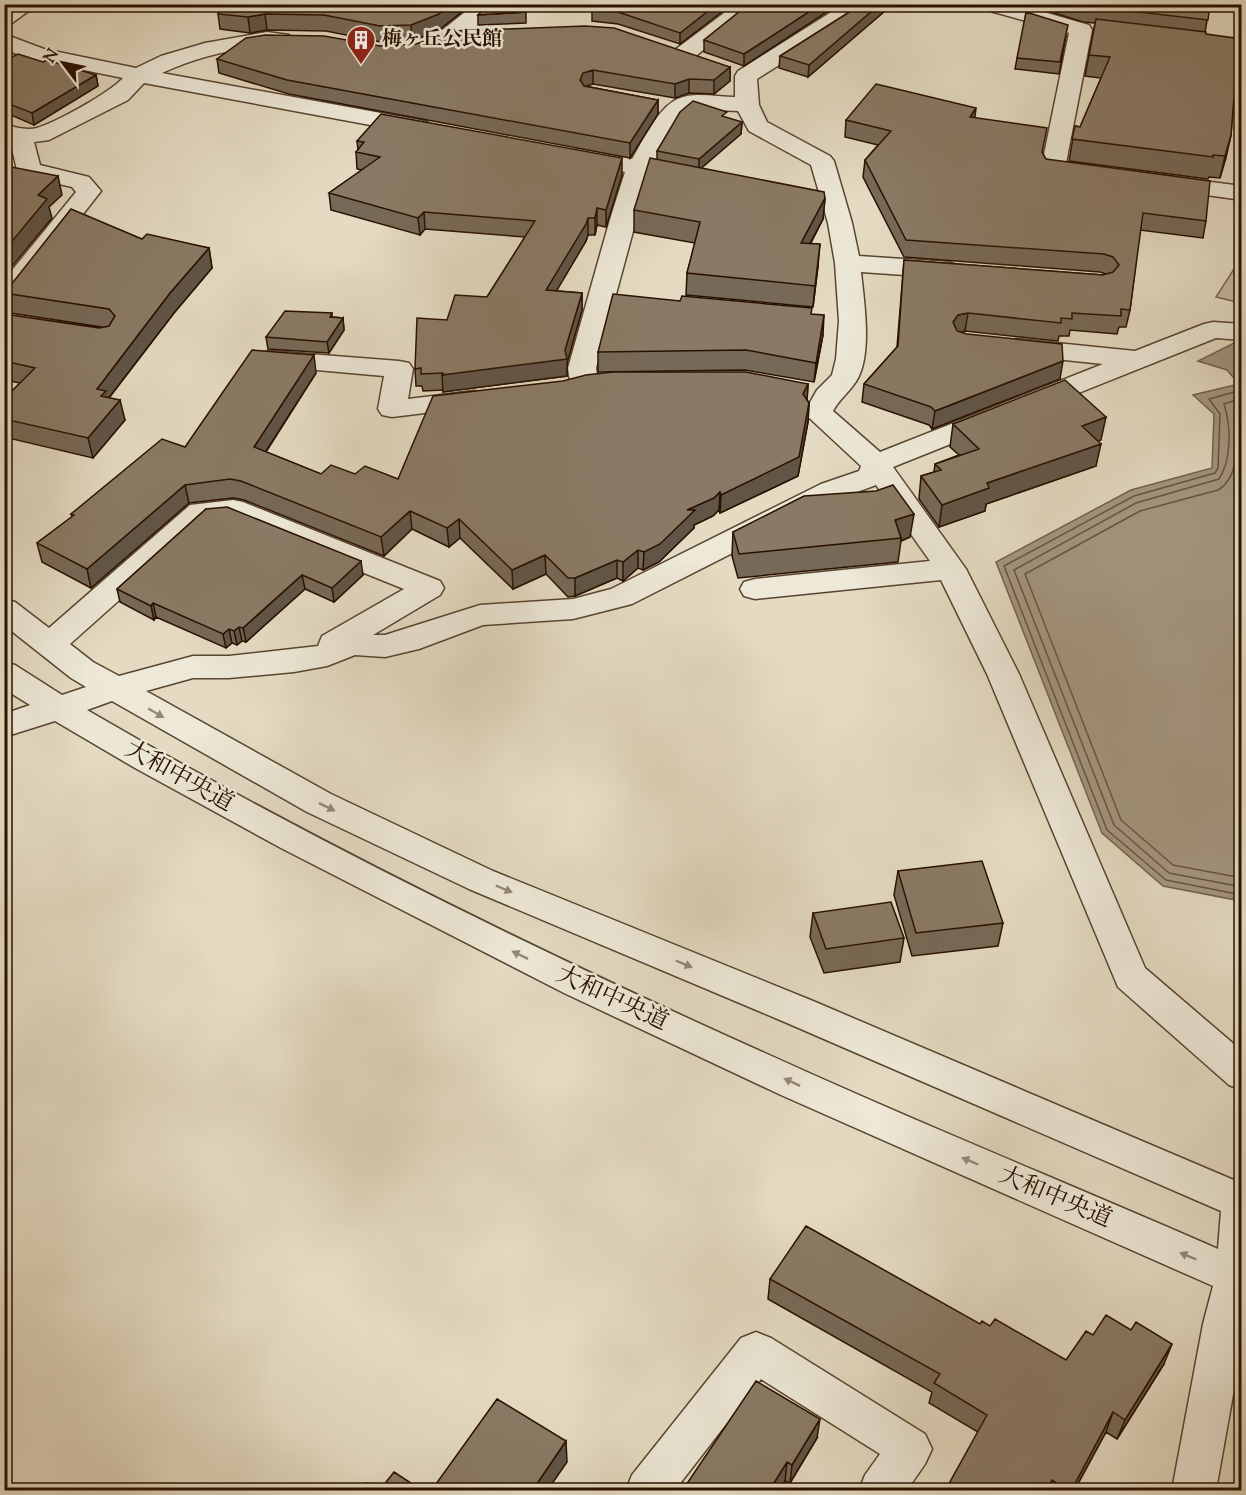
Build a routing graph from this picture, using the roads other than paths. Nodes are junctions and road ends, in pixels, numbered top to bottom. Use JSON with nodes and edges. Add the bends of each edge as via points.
{"nodes":[{"id":1,"x":28,"y":4,"type":"edge"},
{"id":2,"x":489,"y":4,"type":"edge"},
{"id":3,"x":750,"y":4,"type":"edge"},
{"id":4,"x":860,"y":4,"type":"edge"},
{"id":5,"x":991,"y":4,"type":"edge"},
{"id":6,"x":4,"y":18,"type":"edge"},
{"id":7,"x":482,"y":35,"type":"edge"},
{"id":8,"x":449,"y":36,"type":"junction"},
{"id":9,"x":302,"y":40,"type":"edge"},
{"id":10,"x":4,"y":41,"type":"edge"},
{"id":11,"x":662,"y":47,"type":"edge"},
{"id":12,"x":393,"y":51,"type":"edge"},
{"id":13,"x":715,"y":65,"type":"junction"},
{"id":14,"x":139,"y":75,"type":"junction"},
{"id":15,"x":747,"y":105,"type":"junction"},
{"id":16,"x":441,"y":131,"type":"edge"},
{"id":17,"x":13,"y":134,"type":"edge"},
{"id":18,"x":557,"y":152,"type":"edge"},
{"id":19,"x":639,"y":167,"type":"junction"},
{"id":20,"x":1112,"y":176,"type":"edge"},
{"id":21,"x":708,"y":181,"type":"edge"},
{"id":22,"x":1147,"y":181,"type":"edge"},
{"id":23,"x":1242,"y":193,"type":"edge"},
{"id":24,"x":848,"y":263,"type":"junction"},
{"id":25,"x":974,"y":272,"type":"edge"},
{"id":26,"x":4,"y":298,"type":"edge"},
{"id":27,"x":1242,"y":332,"type":"edge"},
{"id":28,"x":988,"y":344,"type":"edge"},
{"id":29,"x":253,"y":358,"type":"edge"},
{"id":30,"x":1137,"y":360,"type":"junction"},
{"id":31,"x":613,"y":380,"type":"edge"},
{"id":32,"x":495,"y":397,"type":"edge"},
{"id":33,"x":876,"y":464,"type":"junction"},
{"id":34,"x":951,"y":569,"type":"junction"},
{"id":35,"x":755,"y":589,"type":"dead end"},
{"id":36,"x":4,"y":609,"type":"edge"},
{"id":37,"x":49,"y":645,"type":"junction"},
{"id":38,"x":308,"y":659,"type":"junction"},
{"id":39,"x":4,"y":673,"type":"edge"},
{"id":40,"x":114,"y":688,"type":"junction"},
{"id":41,"x":56,"y":708,"type":"junction"},
{"id":42,"x":4,"y":726,"type":"edge"},
{"id":43,"x":1242,"y":1074,"type":"edge"},
{"id":44,"x":1242,"y":1196,"type":"edge"},
{"id":45,"x":1241,"y":1202,"type":"edge"},
{"id":46,"x":1239,"y":1278,"type":"edge"},
{"id":47,"x":648,"y":1491,"type":"edge"},
{"id":48,"x":881,"y":1491,"type":"edge"},
{"id":49,"x":1194,"y":1491,"type":"edge"}],
"edges":[{"from":1,"to":6,"type":"street"},
{"from":2,"to":8,"type":"street"},
{"from":3,"to":13,"type":"street"},
{"from":4,"to":13,"type":"street"},
{"from":5,"to":20,"type":"street","via":[[1093,31],[1053,169]]},
{"from":7,"to":8,"type":"street"},
{"from":8,"to":12,"type":"street","via":[[416,49]]},
{"from":9,"to":14,"type":"street","via":[[267,39],[213,48]]},
{"from":10,"to":14,"type":"street","via":[[38,54]]},
{"from":11,"to":13,"type":"street"},
{"from":13,"to":15,"type":"street"},
{"from":14,"to":16,"type":"street"},
{"from":14,"to":17,"type":"street","via":[[120,95],[41,135]]},
{"from":15,"to":19,"type":"street","via":[[689,102],[668,106],[669,118]]},
{"from":15,"to":24,"type":"street","via":[[757,126],[822,161],[823,203],[840,223]]},
{"from":17,"to":26,"type":"street","via":[[29,170],[80,182],[89,190]]},
{"from":18,"to":19,"type":"street"},
{"from":19,"to":21,"type":"street"},
{"from":19,"to":31,"type":"street","via":[[622,216],[615,298],[573,386]]},
{"from":22,"to":23,"type":"street"},
{"from":24,"to":25,"type":"street"},
{"from":24,"to":33,"type":"street","via":[[840,319],[850,358],[845,377],[815,394],[818,413]]},
{"from":27,"to":30,"type":"street","via":[[1213,330]]},
{"from":28,"to":30,"type":"street"},
{"from":29,"to":32,"type":"street","via":[[399,369],[392,409]]},
{"from":30,"to":33,"type":"street"},
{"from":33,"to":34,"type":"street"},
{"from":33,"to":38,"type":"street","via":[[871,477],[831,491],[621,597],[573,609],[480,615],[408,641],[385,646],[351,644]]},
{"from":34,"to":35,"type":"street"},
{"from":34,"to":43,"type":"street","via":[[1003,674],[1131,977]]},
{"from":36,"to":37,"type":"street","name":"大和中央道"},
{"from":37,"to":38,"type":"street","via":[[200,512],[233,509],[429,588]]},
{"from":37,"to":40,"type":"street","name":"大和中央道"},
{"from":38,"to":40,"type":"street","via":[[193,667]]},
{"from":39,"to":41,"type":"street","name":"大和中央道"},
{"from":40,"to":41,"type":"street"},
{"from":40,"to":45,"type":"street","name":"大和中央道","one_way":true,"via":[[319,803],[481,880]]},
{"from":41,"to":42,"type":"street"},
{"from":46,"to":41,"type":"street","name":"大和中央道","one_way":true,"via":[[593,991],[386,889]]},
{"from":44,"to":45,"type":"street"},
{"from":45,"to":46,"type":"street"},
{"from":46,"to":49,"type":"street","via":[[1224,1324]]},
{"from":47,"to":48,"type":"street","via":[[756,1352],[910,1449]]}]}
